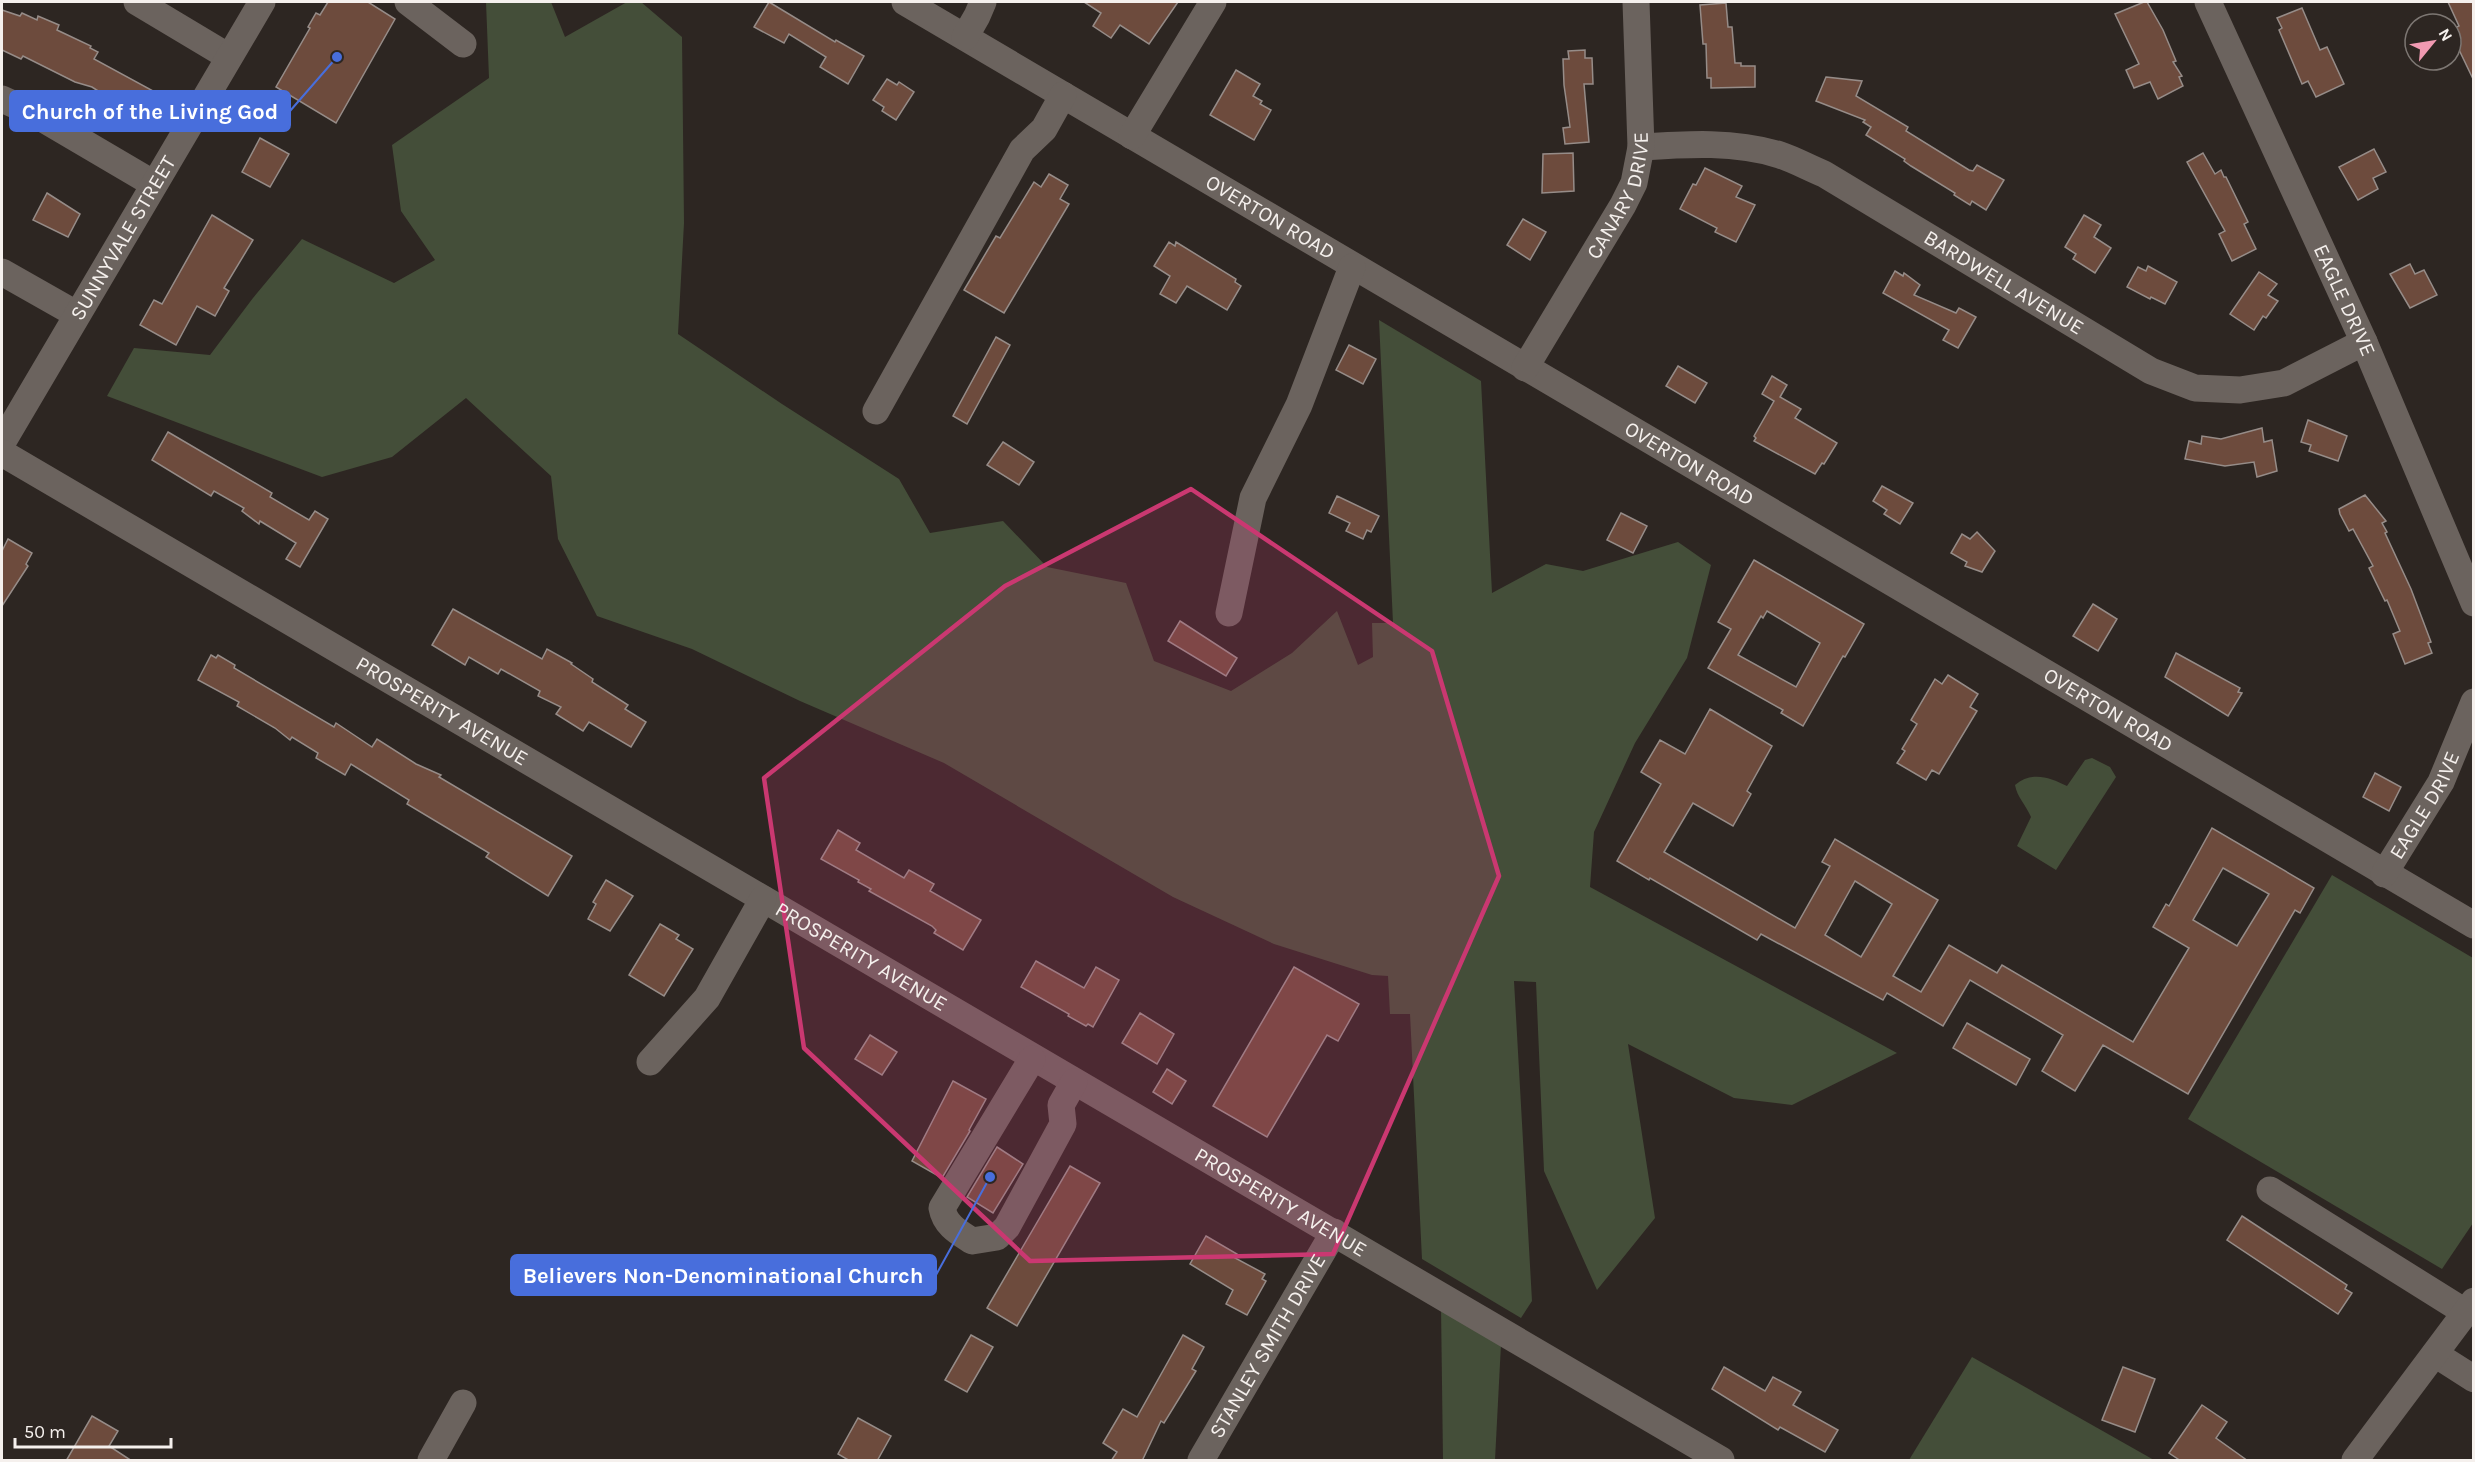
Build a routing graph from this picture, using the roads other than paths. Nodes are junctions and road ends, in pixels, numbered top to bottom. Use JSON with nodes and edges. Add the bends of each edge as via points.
{"nodes":[{"id":1,"x":137,"y":2,"type":"edge"},
{"id":2,"x":262,"y":2,"type":"edge"},
{"id":3,"x":408,"y":2,"type":"edge"},
{"id":4,"x":905,"y":2,"type":"edge"},
{"id":5,"x":983,"y":2,"type":"edge"},
{"id":6,"x":1213,"y":2,"type":"edge"},
{"id":7,"x":1636,"y":2,"type":"edge"},
{"id":8,"x":2208,"y":2,"type":"edge"},
{"id":9,"x":964,"y":37,"type":"junction"},
{"id":10,"x":463,"y":44,"type":"dead end"},
{"id":11,"x":229,"y":57,"type":"junction"},
{"id":12,"x":1063,"y":95,"type":"junction"},
{"id":13,"x":2,"y":99,"type":"edge"},
{"id":14,"x":1132,"y":136,"type":"junction"},
{"id":15,"x":1641,"y":147,"type":"junction"},
{"id":16,"x":154,"y":184,"type":"junction"},
{"id":17,"x":1352,"y":267,"type":"junction"},
{"id":18,"x":2,"y":272,"type":"edge"},
{"id":19,"x":76,"y":314,"type":"junction"},
{"id":20,"x":2364,"y":342,"type":"junction"},
{"id":21,"x":1525,"y":368,"type":"junction"},
{"id":22,"x":876,"y":411,"type":"dead end"},
{"id":23,"x":2,"y":443,"type":"edge"},
{"id":24,"x":2,"y":453,"type":"edge"},
{"id":25,"x":2474,"y":603,"type":"edge"},
{"id":26,"x":1229,"y":613,"type":"dead end"},
{"id":27,"x":2474,"y":702,"type":"edge"},
{"id":28,"x":2384,"y":874,"type":"junction"},
{"id":29,"x":763,"y":899,"type":"junction"},
{"id":30,"x":2474,"y":926,"type":"edge"},
{"id":31,"x":1032,"y":1059,"type":"junction"},
{"id":32,"x":650,"y":1062,"type":"dead end"},
{"id":33,"x":1074,"y":1082,"type":"junction"},
{"id":34,"x":2270,"y":1190,"type":"dead end"},
{"id":35,"x":1334,"y":1232,"type":"junction"},
{"id":36,"x":2469,"y":1306,"type":"edge"},
{"id":37,"x":2435,"y":1354,"type":"junction"},
{"id":38,"x":2474,"y":1379,"type":"edge"},
{"id":39,"x":463,"y":1403,"type":"dead end"},
{"id":40,"x":431,"y":1461,"type":"edge"},
{"id":41,"x":1201,"y":1461,"type":"edge"},
{"id":42,"x":1721,"y":1461,"type":"edge"},
{"id":43,"x":2355,"y":1461,"type":"edge"}],
"edges":[{"from":1,"to":11,"type":"street"},
{"from":2,"to":11,"type":"street","name":"SUNNYVALE STREET"},
{"from":3,"to":10,"type":"street"},
{"from":4,"to":9,"type":"street","name":"OVERTON ROAD"},
{"from":5,"to":9,"type":"street"},
{"from":6,"to":14,"type":"street"},
{"from":7,"to":15,"type":"street","name":"CANARY DRIVE"},
{"from":8,"to":20,"type":"street","name":"EAGLE DRIVE"},
{"from":9,"to":12,"type":"street","name":"OVERTON ROAD"},
{"from":11,"to":16,"type":"street","name":"SUNNYVALE STREET"},
{"from":12,"to":14,"type":"street","name":"OVERTON ROAD"},
{"from":12,"to":22,"type":"street","via":[[1044,129],[1022,150]]},
{"from":13,"to":16,"type":"street"},
{"from":14,"to":17,"type":"street","name":"OVERTON ROAD"},
{"from":15,"to":20,"type":"street","name":"BARDWELL AVENUE","via":[[1703,143],[1740,147],[1780,155],[1824,174],[2151,371],[2195,388],[2240,390],[2284,383]]},
{"from":15,"to":21,"type":"street","name":"CANARY DRIVE","via":[[1634,183],[1623,205]]},
{"from":16,"to":19,"type":"street","name":"SUNNYVALE STREET"},
{"from":17,"to":21,"type":"street","name":"OVERTON ROAD"},
{"from":17,"to":26,"type":"street","via":[[1299,405],[1253,498]]},
{"from":18,"to":19,"type":"street"},
{"from":19,"to":23,"type":"street","name":"SUNNYVALE STREET"},
{"from":20,"to":25,"type":"street","name":"EAGLE DRIVE"},
{"from":21,"to":28,"type":"street","name":"OVERTON ROAD"},
{"from":24,"to":29,"type":"street","name":"PROSPERITY AVENUE"},
{"from":27,"to":28,"type":"street","name":"EAGLE DRIVE","via":[[2441,782]]},
{"from":28,"to":30,"type":"street","name":"OVERTON ROAD"},
{"from":29,"to":31,"type":"street","name":"PROSPERITY AVENUE"},
{"from":29,"to":32,"type":"street","via":[[706,998]]},
{"from":31,"to":33,"type":"street","name":"PROSPERITY AVENUE"},
{"from":31,"to":33,"type":"street","via":[[942,1208],[952,1228],[972,1241],[997,1237],[1007,1227],[1063,1124],[1062,1105]]},
{"from":33,"to":35,"type":"street","name":"PROSPERITY AVENUE"},
{"from":34,"to":36,"type":"street"},
{"from":35,"to":41,"type":"street","name":"STANLEY SMITH DRIVE"},
{"from":35,"to":42,"type":"street","name":"PROSPERITY AVENUE"},
{"from":36,"to":37,"type":"street"},
{"from":37,"to":38,"type":"street"},
{"from":37,"to":43,"type":"street"},
{"from":39,"to":40,"type":"street"}]}
